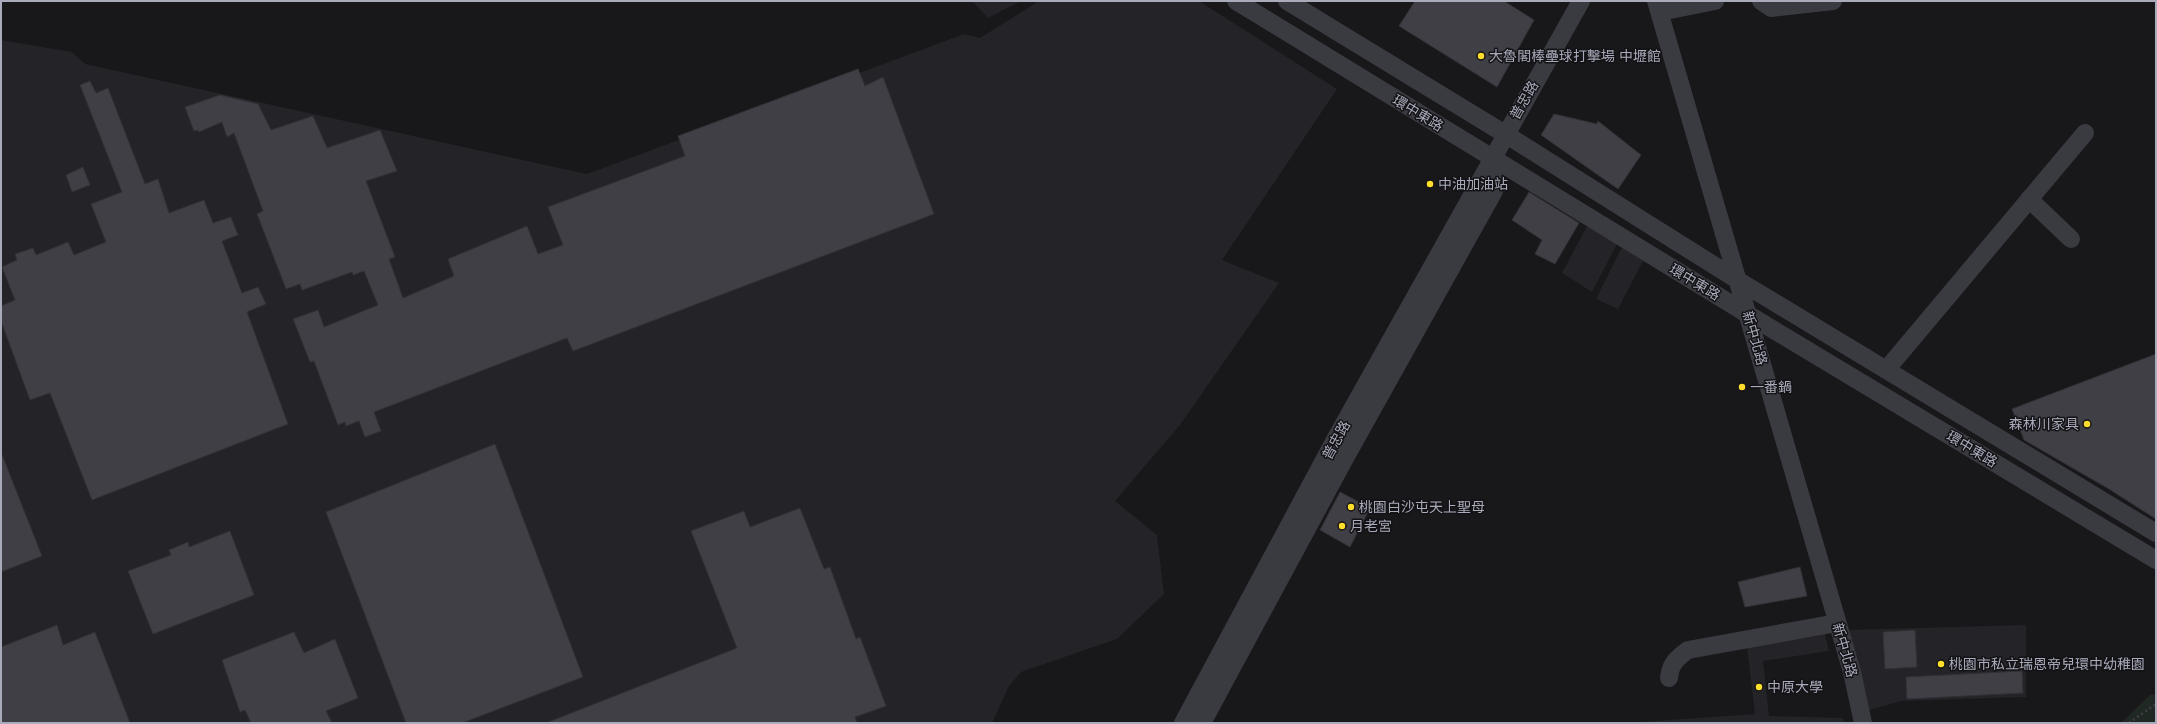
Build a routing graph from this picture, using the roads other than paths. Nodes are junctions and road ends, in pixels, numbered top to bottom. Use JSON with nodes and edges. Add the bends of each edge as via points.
{"nodes":[{"id":1,"x":1236,"y":1,"type":"edge"},
{"id":2,"x":1287,"y":1,"type":"edge"},
{"id":3,"x":1581,"y":1,"type":"edge"},
{"id":4,"x":1715,"y":1,"type":"edge"},
{"id":5,"x":1761,"y":1,"type":"edge"},
{"id":6,"x":1833,"y":1,"type":"edge"},
{"id":7,"x":1658,"y":7,"type":"edge"},
{"id":8,"x":2085,"y":133,"type":"dead end"},
{"id":9,"x":1505,"y":134,"type":"junction"},
{"id":10,"x":1491,"y":158,"type":"junction"},
{"id":11,"x":2029,"y":199,"type":"junction"},
{"id":12,"x":2071,"y":239,"type":"dead end"},
{"id":13,"x":1739,"y":281,"type":"junction"},
{"id":14,"x":1749,"y":315,"type":"junction"},
{"id":15,"x":1886,"y":370,"type":"junction"},
{"id":16,"x":2156,"y":533,"type":"edge"},
{"id":17,"x":2156,"y":560,"type":"edge"},
{"id":18,"x":1837,"y":623,"type":"junction"},
{"id":19,"x":1669,"y":678,"type":"dead end"},
{"id":20,"x":1183,"y":723,"type":"edge"},
{"id":21,"x":1202,"y":723,"type":"edge"},
{"id":22,"x":1863,"y":723,"type":"edge"}],
"edges":[{"from":1,"to":10,"type":"street","name":"環中東路"},
{"from":2,"to":9,"type":"street","name":"環中東路"},
{"from":3,"to":9,"type":"street","name":"普忠路"},
{"from":4,"to":7,"type":"street"},
{"from":5,"to":6,"type":"street","via":[[1771,8]]},
{"from":7,"to":13,"type":"street","name":"新中北路"},
{"from":8,"to":11,"type":"street"},
{"from":9,"to":10,"type":"street","name":"普忠路"},
{"from":9,"to":13,"type":"street","name":"環中東路"},
{"from":10,"to":14,"type":"street","name":"環中東路"},
{"from":10,"to":20,"type":"street","name":"普忠路","via":[[1336,438]]},
{"from":10,"to":21,"type":"street","name":"普忠路","via":[[1494,191],[1344,460]]},
{"from":11,"to":12,"type":"street"},
{"from":11,"to":15,"type":"street"},
{"from":13,"to":14,"type":"street","name":"新中北路"},
{"from":13,"to":15,"type":"street","name":"環中東路"},
{"from":14,"to":17,"type":"street","name":"環中東路"},
{"from":14,"to":18,"type":"street","name":"新中北路"},
{"from":15,"to":16,"type":"street","name":"環中東路"},
{"from":18,"to":19,"type":"street","via":[[1688,650],[1679,656],[1670,668]]},
{"from":18,"to":22,"type":"street","name":"新中北路"}]}
